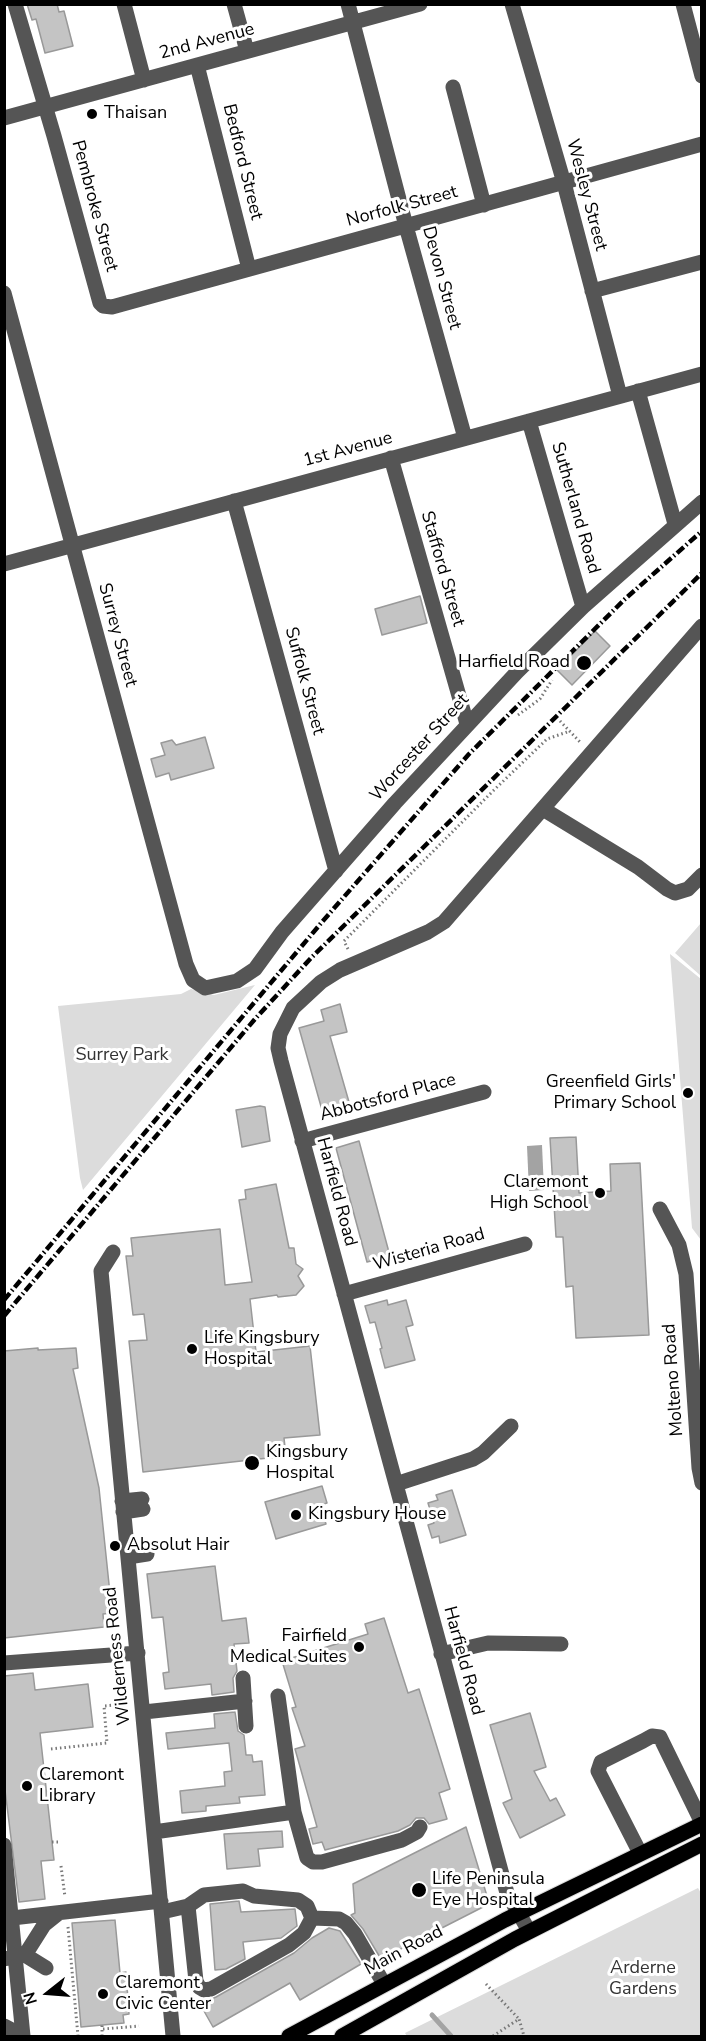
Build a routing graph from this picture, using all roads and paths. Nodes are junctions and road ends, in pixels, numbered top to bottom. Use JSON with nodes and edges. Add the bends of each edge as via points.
{"nodes":[{"id":1,"x":15,"y":4,"type":"edge"},
{"id":2,"x":124,"y":4,"type":"edge"},
{"id":3,"x":234,"y":4,"type":"edge"},
{"id":4,"x":348,"y":4,"type":"edge"},
{"id":5,"x":420,"y":4,"type":"edge"},
{"id":6,"x":512,"y":4,"type":"edge"},
{"id":7,"x":682,"y":4,"type":"edge"},
{"id":8,"x":353,"y":24,"type":"junction"},
{"id":9,"x":696,"y":34,"type":"edge"},
{"id":10,"x":247,"y":51,"type":"junction"},
{"id":11,"x":197,"y":65,"type":"junction"},
{"id":12,"x":702,"y":76,"type":"edge"},
{"id":13,"x":144,"y":80,"type":"junction"},
{"id":14,"x":453,"y":87,"type":"dead end"},
{"id":15,"x":44,"y":107,"type":"junction"},
{"id":16,"x":4,"y":118,"type":"edge"},
{"id":17,"x":702,"y":144,"type":"edge"},
{"id":18,"x":564,"y":183,"type":"junction"},
{"id":19,"x":484,"y":205,"type":"junction"},
{"id":20,"x":406,"y":226,"type":"junction"},
{"id":21,"x":702,"y":262,"type":"edge"},
{"id":22,"x":249,"y":269,"type":"junction"},
{"id":23,"x":592,"y":291,"type":"junction"},
{"id":24,"x":4,"y":293,"type":"edge"},
{"id":25,"x":112,"y":307,"type":"joint"},
{"id":26,"x":702,"y":374,"type":"edge"},
{"id":27,"x":638,"y":392,"type":"junction"},
{"id":28,"x":620,"y":396,"type":"junction"},
{"id":29,"x":529,"y":421,"type":"junction"},
{"id":30,"x":465,"y":438,"type":"junction"},
{"id":31,"x":391,"y":458,"type":"junction"},
{"id":32,"x":234,"y":501,"type":"junction"},
{"id":33,"x":702,"y":502,"type":"edge"},
{"id":34,"x":675,"y":524,"type":"junction"},
{"id":35,"x":73,"y":545,"type":"junction"},
{"id":36,"x":4,"y":564,"type":"edge"},
{"id":37,"x":583,"y":607,"type":"junction"},
{"id":38,"x":702,"y":626,"type":"edge"},
{"id":39,"x":552,"y":680,"type":"dead end"},
{"id":40,"x":518,"y":715,"type":"dead end"},
{"id":41,"x":560,"y":721,"type":"dead end"},
{"id":42,"x":467,"y":724,"type":"junction"},
{"id":43,"x":570,"y":731,"type":"junction"},
{"id":44,"x":584,"y":745,"type":"dead end"},
{"id":45,"x":543,"y":809,"type":"junction"},
{"id":46,"x":336,"y":871,"type":"junction"},
{"id":47,"x":702,"y":875,"type":"edge"},
{"id":48,"x":351,"y":953,"type":"dead end"},
{"id":49,"x":198,"y":985,"type":"joint"},
{"id":50,"x":484,"y":1092,"type":"dead end"},
{"id":51,"x":303,"y":1142,"type":"junction"},
{"id":52,"x":660,"y":1209,"type":"dead end"},
{"id":53,"x":525,"y":1244,"type":"dead end"},
{"id":54,"x":113,"y":1252,"type":"dead end"},
{"id":55,"x":344,"y":1294,"type":"junction"},
{"id":56,"x":699,"y":1414,"type":"edge"},
{"id":57,"x":511,"y":1426,"type":"dead end"},
{"id":58,"x":702,"y":1483,"type":"edge"},
{"id":59,"x":396,"y":1484,"type":"junction"},
{"id":60,"x":143,"y":1504,"type":"dead end"},
{"id":61,"x":123,"y":1506,"type":"junction"},
{"id":62,"x":147,"y":1554,"type":"dead end"},
{"id":63,"x":128,"y":1557,"type":"junction"},
{"id":64,"x":561,"y":1644,"type":"dead end"},
{"id":65,"x":138,"y":1653,"type":"junction"},
{"id":66,"x":441,"y":1654,"type":"junction"},
{"id":67,"x":4,"y":1663,"type":"edge"},
{"id":68,"x":243,"y":1678,"type":"dead end"},
{"id":69,"x":278,"y":1696,"type":"dead end"},
{"id":70,"x":244,"y":1701,"type":"junction"},
{"id":71,"x":143,"y":1707,"type":"junction"},
{"id":72,"x":246,"y":1726,"type":"dead end"},
{"id":73,"x":51,"y":1749,"type":"dead end"},
{"id":74,"x":294,"y":1812,"type":"junction"},
{"id":75,"x":702,"y":1823,"type":"edge"},
{"id":76,"x":420,"y":1827,"type":"dead end"},
{"id":77,"x":154,"y":1832,"type":"junction"},
{"id":78,"x":52,"y":1842,"type":"dead end"},
{"id":79,"x":60,"y":1842,"type":"dead end"},
{"id":80,"x":702,"y":1844,"type":"edge"},
{"id":81,"x":4,"y":1845,"type":"edge"},
{"id":82,"x":640,"y":1853,"type":"junction"},
{"id":83,"x":61,"y":1866,"type":"dead end"},
{"id":84,"x":188,"y":1906,"type":"junction"},
{"id":85,"x":161,"y":1907,"type":"junction"},
{"id":86,"x":519,"y":1912,"type":"junction"},
{"id":87,"x":65,"y":1916,"type":"junction"},
{"id":88,"x":12,"y":1918,"type":"junction"},
{"id":89,"x":312,"y":1918,"type":"junction"},
{"id":90,"x":529,"y":1931,"type":"junction"},
{"id":91,"x":15,"y":1957,"type":"edge"},
{"id":92,"x":46,"y":1968,"type":"dead end"},
{"id":93,"x":384,"y":1984,"type":"junction"},
{"id":94,"x":486,"y":1984,"type":"dead end"},
{"id":95,"x":519,"y":2019,"type":"junction"},
{"id":96,"x":4,"y":2026,"type":"edge"},
{"id":97,"x":139,"y":2026,"type":"dead end"},
{"id":98,"x":23,"y":2036,"type":"edge"},
{"id":99,"x":78,"y":2037,"type":"edge"},
{"id":100,"x":102,"y":2037,"type":"edge"},
{"id":101,"x":173,"y":2037,"type":"edge"},
{"id":102,"x":288,"y":2037,"type":"edge"},
{"id":103,"x":342,"y":2037,"type":"edge"},
{"id":104,"x":493,"y":2037,"type":"edge"},
{"id":105,"x":524,"y":2037,"type":"edge"}],
"edges":[{"from":1,"to":15,"type":"street"},
{"from":2,"to":13,"type":"street"},
{"from":3,"to":10,"type":"street"},
{"from":4,"to":8,"type":"street","name":"Devon Street"},
{"from":5,"to":8,"type":"street","name":"2nd Avenue"},
{"from":6,"to":18,"type":"street","name":"Wesley Street"},
{"from":7,"to":9,"type":"street"},
{"from":8,"to":10,"type":"street","name":"2nd Avenue"},
{"from":8,"to":20,"type":"street","name":"Devon Street"},
{"from":9,"to":12,"type":"street"},
{"from":10,"to":11,"type":"street","name":"2nd Avenue"},
{"from":11,"to":13,"type":"street","name":"2nd Avenue"},
{"from":11,"to":22,"type":"street","name":"Bedford Street"},
{"from":13,"to":15,"type":"street","name":"2nd Avenue"},
{"from":14,"to":19,"type":"street"},
{"from":15,"to":16,"type":"street","name":"2nd Avenue"},
{"from":15,"to":25,"type":"street","name":"Pembroke Street","via":[[100,303]]},
{"from":17,"to":18,"type":"street","name":"Norfolk Street"},
{"from":18,"to":19,"type":"street","name":"Norfolk Street"},
{"from":18,"to":23,"type":"street","name":"Wesley Street"},
{"from":19,"to":20,"type":"street","name":"Norfolk Street"},
{"from":20,"to":22,"type":"street","name":"Norfolk Street"},
{"from":20,"to":30,"type":"street","name":"Devon Street"},
{"from":21,"to":23,"type":"street"},
{"from":22,"to":25,"type":"street","name":"Norfolk Street"},
{"from":23,"to":28,"type":"street","name":"Wesley Street"},
{"from":24,"to":35,"type":"street","name":"Surrey Street"},
{"from":26,"to":27,"type":"street","name":"1st Avenue"},
{"from":27,"to":28,"type":"street","name":"1st Avenue"},
{"from":27,"to":34,"type":"street"},
{"from":28,"to":29,"type":"street","name":"1st Avenue"},
{"from":29,"to":30,"type":"street","name":"1st Avenue"},
{"from":29,"to":37,"type":"street","name":"Sutherland Road"},
{"from":30,"to":31,"type":"street","name":"1st Avenue"},
{"from":31,"to":32,"type":"street","name":"1st Avenue"},
{"from":31,"to":42,"type":"street","name":"Stafford Street"},
{"from":32,"to":35,"type":"street","name":"1st Avenue"},
{"from":32,"to":46,"type":"street","name":"Suffolk Street"},
{"from":33,"to":34,"type":"street","name":"Worcester Street"},
{"from":34,"to":37,"type":"street","name":"Worcester Street"},
{"from":35,"to":36,"type":"street","name":"1st Avenue"},
{"from":35,"to":49,"type":"street","name":"Surrey Street","via":[[186,964]]},
{"from":37,"to":42,"type":"street","name":"Worcester Street"},
{"from":38,"to":45,"type":"street","name":"Harfield Road"},
{"from":39,"to":40,"type":"path","via":[[540,699]]},
{"from":41,"to":43,"type":"path"},
{"from":42,"to":46,"type":"street","name":"Worcester Street"},
{"from":43,"to":44,"type":"path"},
{"from":43,"to":48,"type":"path","via":[[547,739],[380,904],[344,941]]},
{"from":45,"to":47,"type":"street","via":[[675,893],[688,889]]},
{"from":45,"to":51,"type":"street","name":"Harfield Road","via":[[444,922],[340,970],[293,1008],[280,1034],[278,1048]]},
{"from":46,"to":49,"type":"street","name":"Worcester Street","via":[[248,975],[209,989]]},
{"from":50,"to":51,"type":"street","name":"Abbotsford Place"},
{"from":51,"to":55,"type":"street","name":"Harfield Road"},
{"from":52,"to":56,"type":"street","name":"Molteno Road","via":[[679,1245],[686,1274]]},
{"from":53,"to":55,"type":"street","name":"Wisteria Road"},
{"from":54,"to":61,"type":"street","name":"Wilderness Road","via":[[101,1271]]},
{"from":55,"to":59,"type":"street","name":"Harfield Road"},
{"from":56,"to":58,"type":"street","name":"Molteno Road"},
{"from":57,"to":59,"type":"street","via":[[473,1459]]},
{"from":59,"to":66,"type":"street","name":"Harfield Road"},
{"from":60,"to":61,"type":"street"},
{"from":61,"to":63,"type":"street","name":"Wilderness Road"},
{"from":62,"to":63,"type":"street"},
{"from":63,"to":65,"type":"street","name":"Wilderness Road"},
{"from":64,"to":66,"type":"street","via":[[488,1643]]},
{"from":65,"to":67,"type":"street"},
{"from":65,"to":71,"type":"street","name":"Wilderness Road"},
{"from":66,"to":86,"type":"street","name":"Harfield Road","via":[[507,1893]]},
{"from":68,"to":70,"type":"street"},
{"from":69,"to":74,"type":"street"},
{"from":70,"to":71,"type":"street"},
{"from":70,"to":72,"type":"street"},
{"from":71,"to":73,"type":"path","via":[[104,1706],[107,1743]]},
{"from":71,"to":77,"type":"street","name":"Wilderness Road"},
{"from":74,"to":76,"type":"street","via":[[304,1852],[313,1862],[402,1840]]},
{"from":74,"to":77,"type":"street"},
{"from":75,"to":82,"type":"main road","name":"Main Road"},
{"from":75,"to":82,"type":"street","via":[[660,1737],[651,1736],[602,1762],[598,1771]]},
{"from":77,"to":85,"type":"street","name":"Wilderness Road"},
{"from":78,"to":79,"type":"path"},
{"from":80,"to":90,"type":"main road"},
{"from":81,"to":88,"type":"street"},
{"from":82,"to":86,"type":"main road","name":"Main Road"},
{"from":83,"to":87,"type":"path"},
{"from":84,"to":85,"type":"street"},
{"from":84,"to":89,"type":"street","via":[[204,1895],[243,1891],[254,1896],[298,1900],[307,1906]]},
{"from":84,"to":89,"type":"street","via":[[196,1981],[204,1990],[289,1945],[304,1933]]},
{"from":85,"to":87,"type":"street"},
{"from":85,"to":101,"type":"street","name":"Wilderness Road"},
{"from":86,"to":90,"type":"street","name":"Harfield Road"},
{"from":86,"to":93,"type":"main road","name":"Main Road"},
{"from":87,"to":88,"type":"street"},
{"from":87,"to":91,"type":"street","via":[[44,1925]]},
{"from":87,"to":99,"type":"path"},
{"from":88,"to":91,"type":"street"},
{"from":89,"to":93,"type":"street","via":[[346,1923]]},
{"from":90,"to":103,"type":"main road"},
{"from":91,"to":92,"type":"street"},
{"from":91,"to":98,"type":"street"},
{"from":93,"to":102,"type":"main road","name":"Main Road"},
{"from":94,"to":95,"type":"path"},
{"from":95,"to":104,"type":"path"},
{"from":95,"to":105,"type":"path"},
{"from":96,"to":98,"type":"street"},
{"from":97,"to":100,"type":"path","via":[[102,2027]]}]}
